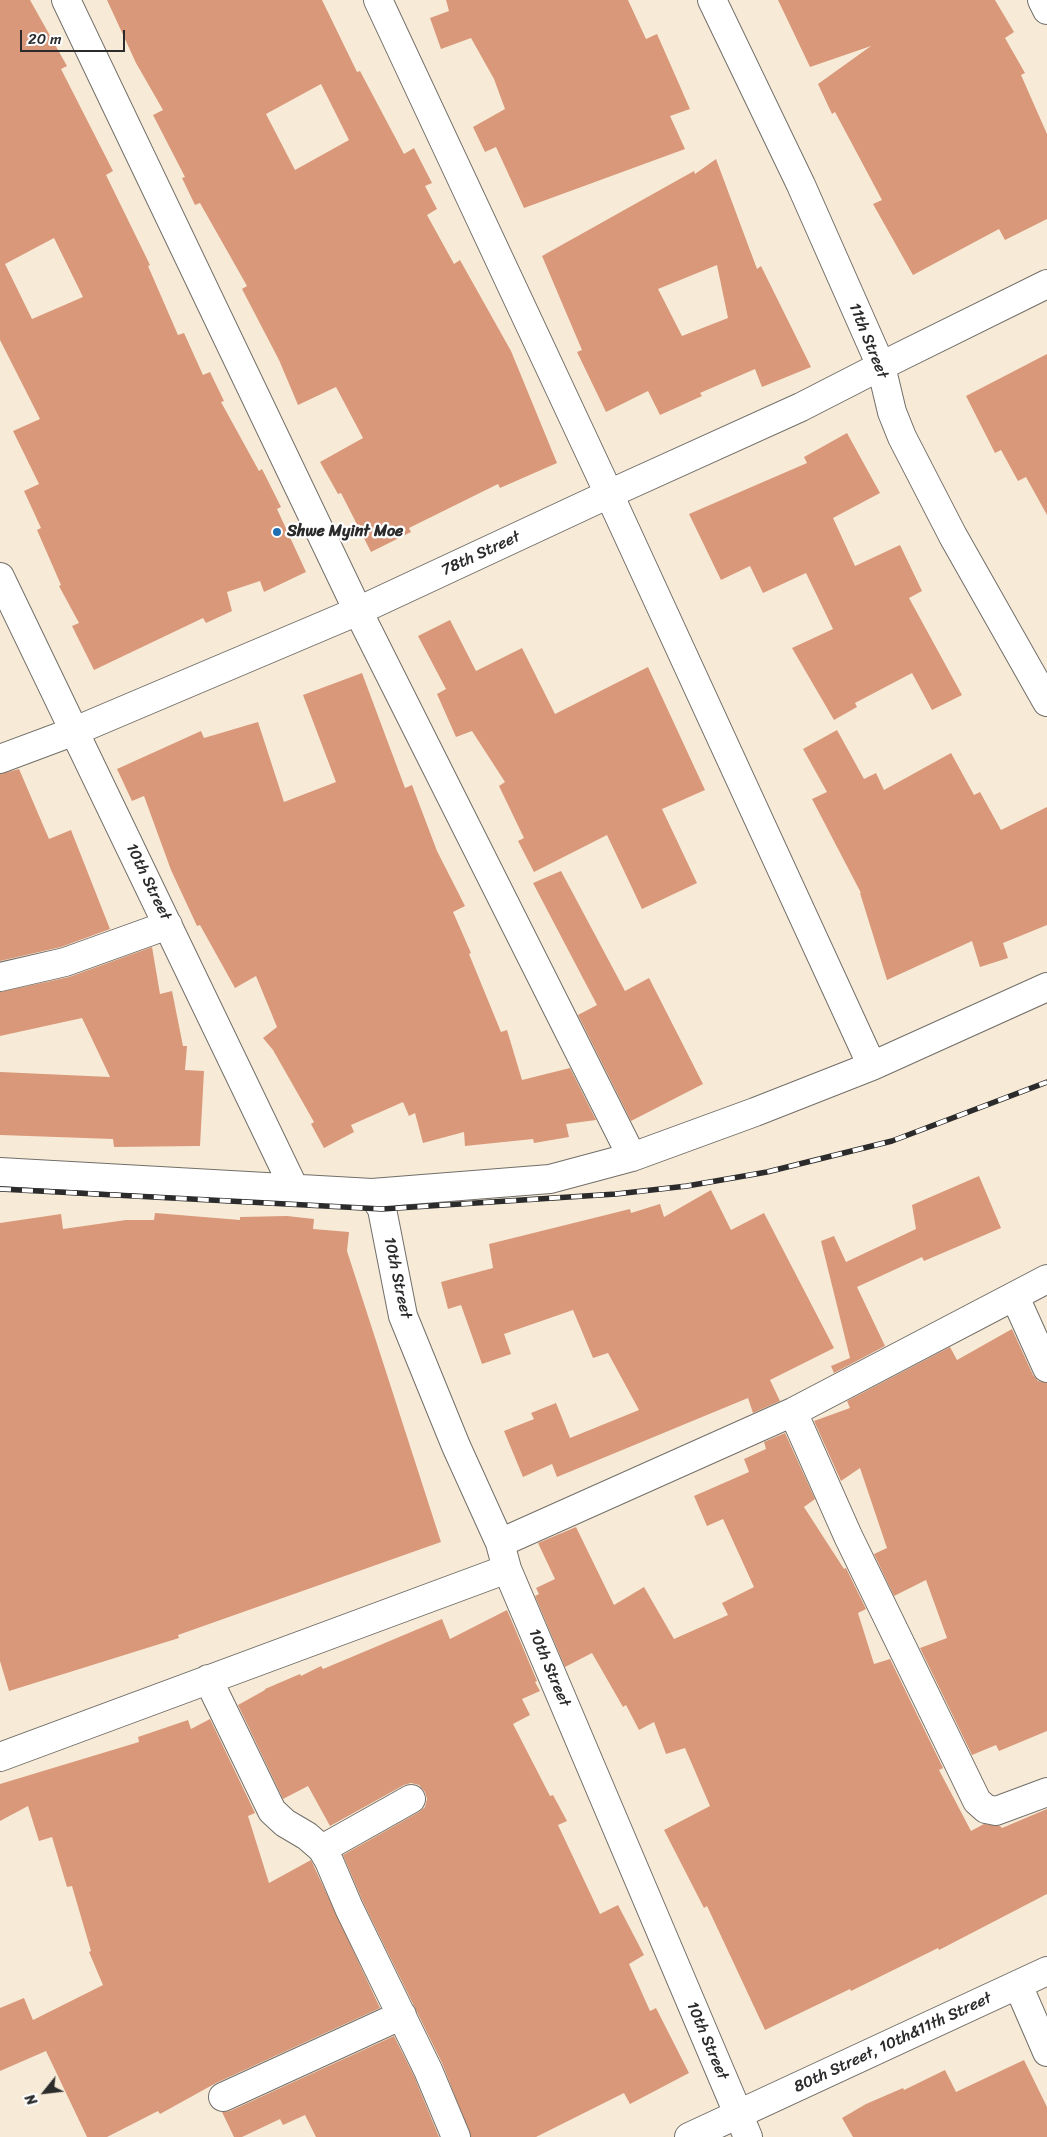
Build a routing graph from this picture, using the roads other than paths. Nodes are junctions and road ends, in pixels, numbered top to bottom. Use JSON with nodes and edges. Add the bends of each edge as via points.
{"nodes":[{"id":1,"x":66,"y":0,"type":"edge"},
{"id":2,"x":378,"y":0,"type":"edge"},
{"id":3,"x":712,"y":0,"type":"edge"},
{"id":4,"x":1042,"y":0,"type":"edge"},
{"id":5,"x":1047,"y":10,"type":"edge"},
{"id":6,"x":1047,"y":284,"type":"edge"},
{"id":7,"x":880,"y":366,"type":"junction"},
{"id":8,"x":609,"y":494,"type":"junction"},
{"id":9,"x":0,"y":577,"type":"edge"},
{"id":10,"x":358,"y":611,"type":"junction"},
{"id":11,"x":1047,"y":702,"type":"edge"},
{"id":12,"x":75,"y":731,"type":"junction"},
{"id":13,"x":0,"y":759,"type":"edge"},
{"id":14,"x":168,"y":925,"type":"junction"},
{"id":15,"x":0,"y":977,"type":"edge"},
{"id":16,"x":1047,"y":987,"type":"edge"},
{"id":17,"x":872,"y":1066,"type":"junction"},
{"id":18,"x":632,"y":1157,"type":"junction"},
{"id":19,"x":0,"y":1172,"type":"edge"},
{"id":20,"x":294,"y":1188,"type":"junction"},
{"id":21,"x":372,"y":1193,"type":"junction"},
{"id":22,"x":1047,"y":1279,"type":"edge"},
{"id":23,"x":1015,"y":1297,"type":"junction"},
{"id":24,"x":1047,"y":1368,"type":"edge"},
{"id":25,"x":793,"y":1412,"type":"junction"},
{"id":26,"x":500,"y":1543,"type":"junction"},
{"id":27,"x":507,"y":1569,"type":"junction"},
{"id":28,"x":208,"y":1679,"type":"junction"},
{"id":29,"x":0,"y":1757,"type":"edge"},
{"id":30,"x":1047,"y":1792,"type":"edge"},
{"id":31,"x":411,"y":1799,"type":"dead end"},
{"id":32,"x":322,"y":1849,"type":"junction"},
{"id":33,"x":1047,"y":1971,"type":"edge"},
{"id":34,"x":1018,"y":1984,"type":"junction"},
{"id":35,"x":402,"y":2015,"type":"junction"},
{"id":36,"x":1047,"y":2052,"type":"edge"},
{"id":37,"x":223,"y":2097,"type":"dead end"},
{"id":38,"x":744,"y":2126,"type":"edge"},
{"id":39,"x":456,"y":2137,"type":"edge"},
{"id":40,"x":689,"y":2137,"type":"edge"}],
"edges":[{"from":1,"to":10,"type":"street"},
{"from":2,"to":8,"type":"street"},
{"from":3,"to":7,"type":"street","name":"11th Street","via":[[801,185]]},
{"from":4,"to":5,"type":"street"},
{"from":6,"to":7,"type":"street","name":"78th Street"},
{"from":7,"to":8,"type":"street","name":"78th Street","via":[[801,407]]},
{"from":7,"to":11,"type":"street","name":"11th Street","via":[[902,437],[953,536]]},
{"from":8,"to":10,"type":"street","name":"78th Street"},
{"from":8,"to":17,"type":"street"},
{"from":9,"to":12,"type":"street","name":"10th Street"},
{"from":10,"to":12,"type":"street","name":"78th Street"},
{"from":10,"to":18,"type":"street"},
{"from":12,"to":13,"type":"street","name":"78th Street"},
{"from":12,"to":14,"type":"street","name":"10th Street"},
{"from":14,"to":15,"type":"street","via":[[65,962]]},
{"from":14,"to":20,"type":"street","name":"10th Street"},
{"from":16,"to":17,"type":"street"},
{"from":17,"to":18,"type":"street"},
{"from":18,"to":21,"type":"street","via":[[550,1179]]},
{"from":19,"to":20,"type":"street"},
{"from":20,"to":21,"type":"street"},
{"from":21,"to":26,"type":"street","name":"10th Street","via":[[382,1209],[403,1316]]},
{"from":22,"to":23,"type":"street"},
{"from":23,"to":24,"type":"street"},
{"from":23,"to":25,"type":"street"},
{"from":25,"to":26,"type":"street"},
{"from":25,"to":30,"type":"street","via":[[848,1536],[977,1801],[986,1809],[996,1811]]},
{"from":26,"to":27,"type":"street","name":"10th Street"},
{"from":27,"to":28,"type":"street"},
{"from":27,"to":38,"type":"street","name":"10th Street"},
{"from":28,"to":29,"type":"street"},
{"from":28,"to":32,"type":"street","via":[[272,1811]]},
{"from":31,"to":32,"type":"street"},
{"from":32,"to":35,"type":"street"},
{"from":33,"to":34,"type":"street","name":"80th Street, 10th&11th Street"},
{"from":34,"to":36,"type":"street"},
{"from":34,"to":38,"type":"street","name":"80th Street, 10th&11th Street"},
{"from":35,"to":37,"type":"street"},
{"from":35,"to":39,"type":"street"},
{"from":38,"to":40,"type":"street","name":"80th Street, 10th&11th Street"}]}
